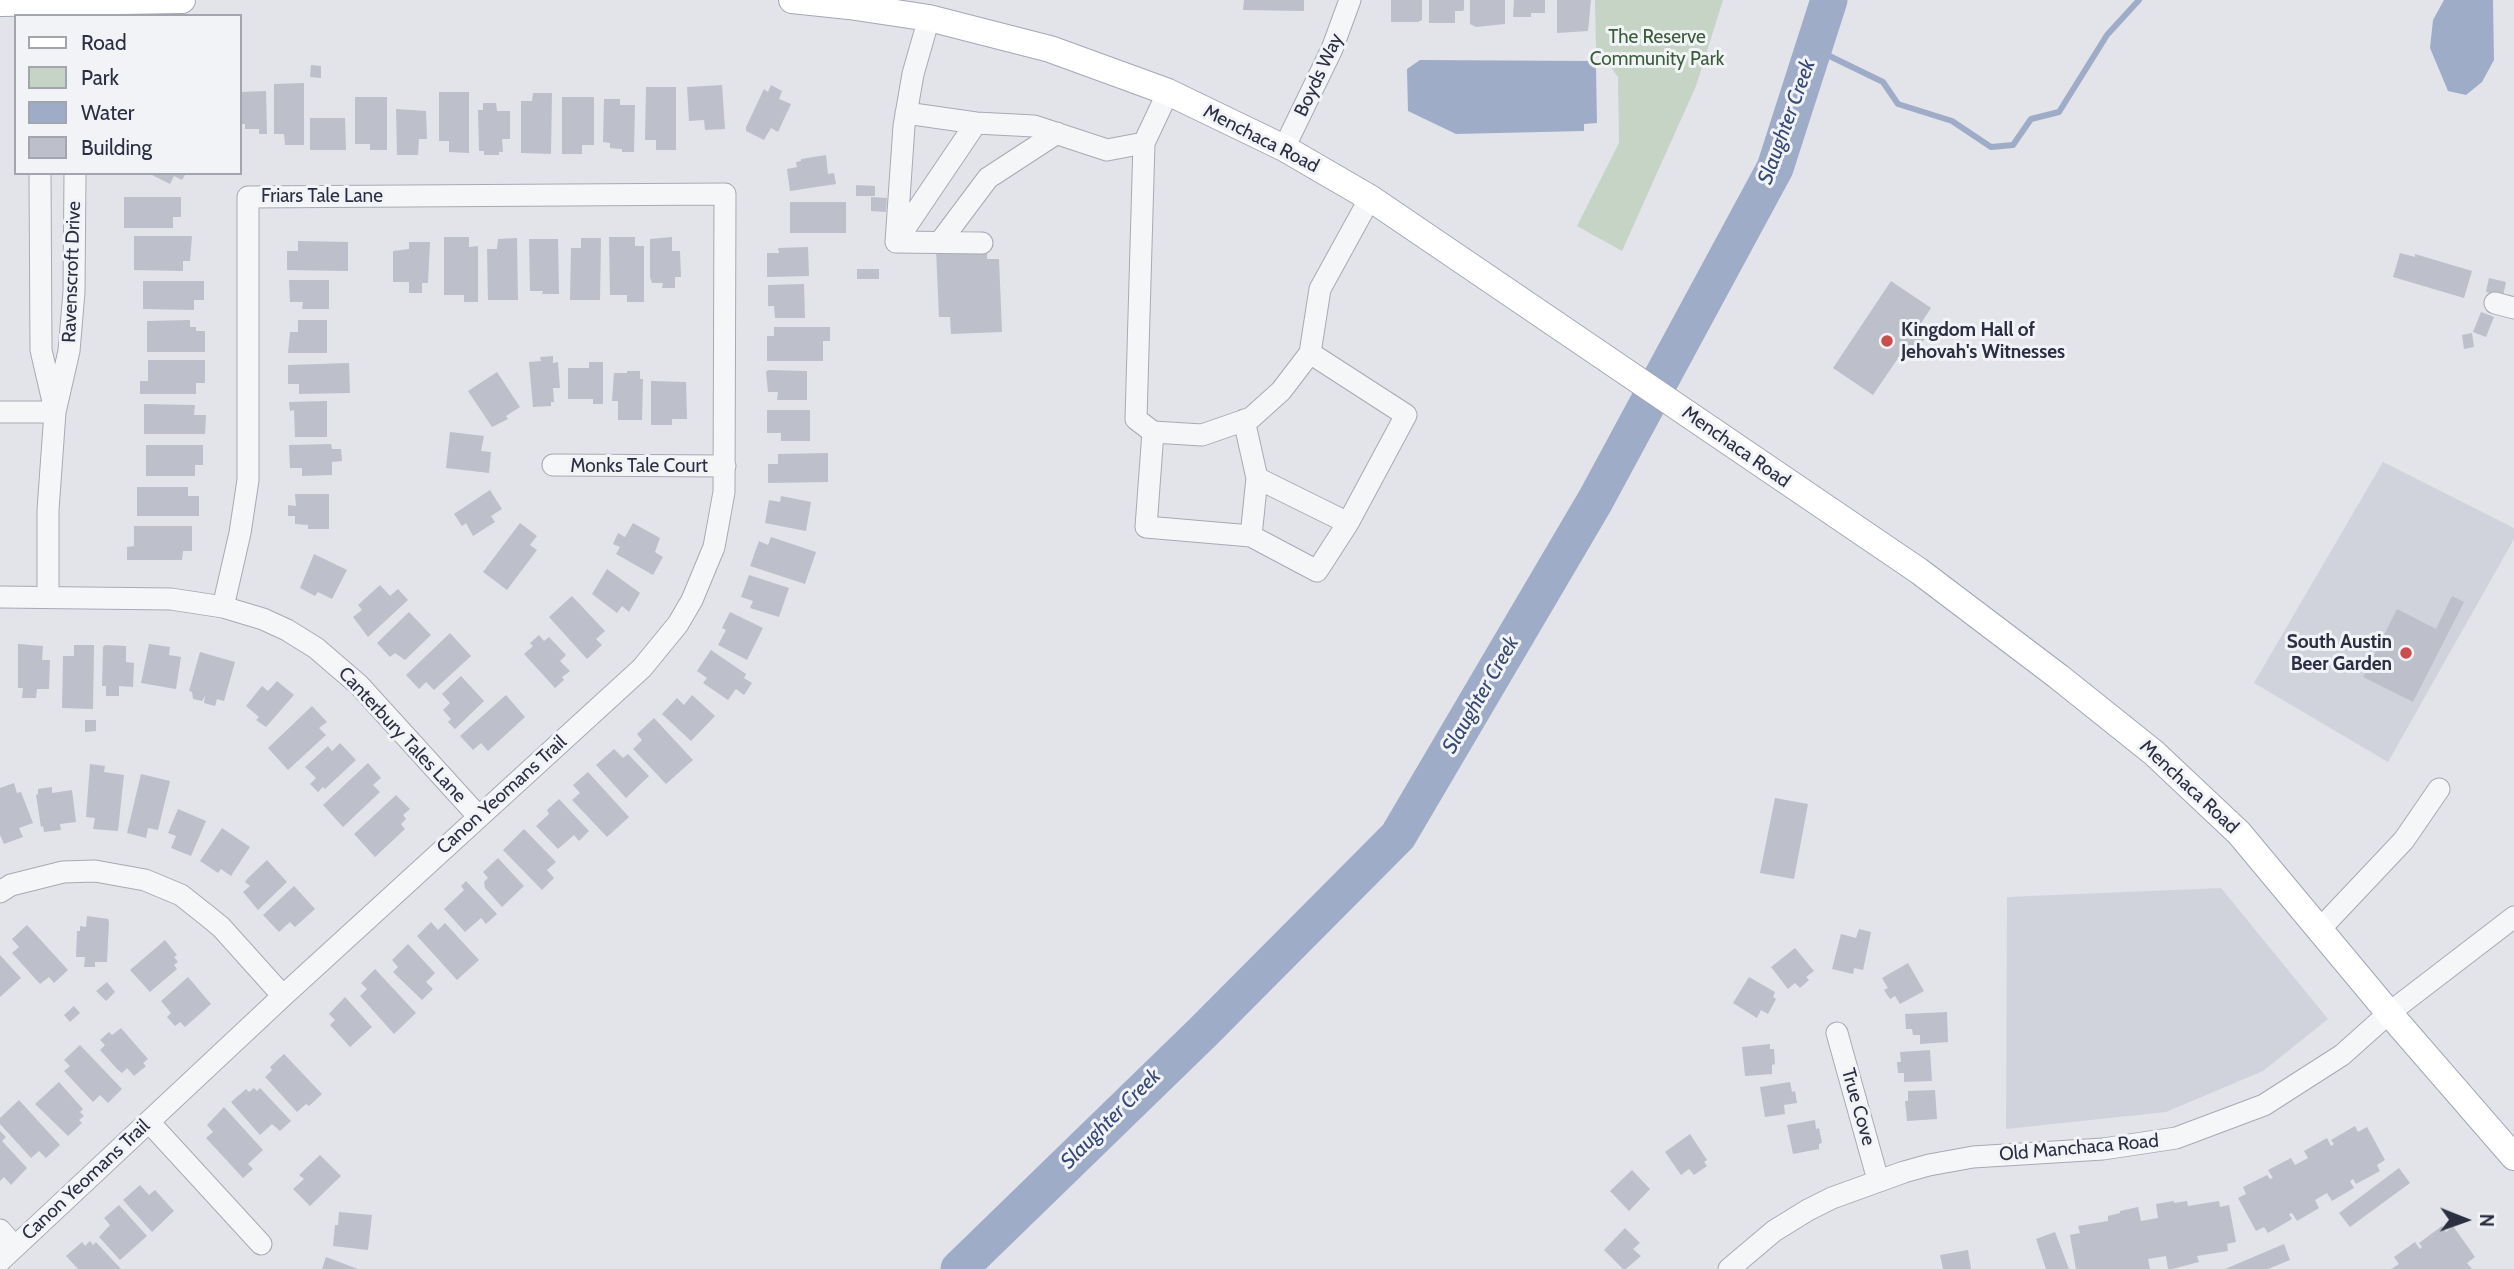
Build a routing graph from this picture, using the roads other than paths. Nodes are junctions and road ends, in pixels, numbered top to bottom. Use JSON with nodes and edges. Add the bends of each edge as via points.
{"nodes":[{"id":1,"x":182,"y":0,"type":"edge"},
{"id":2,"x":792,"y":0,"type":"edge"},
{"id":3,"x":1350,"y":0,"type":"edge"},
{"id":4,"x":0,"y":3,"type":"edge"},
{"id":5,"x":39,"y":6,"type":"edge"},
{"id":6,"x":76,"y":6,"type":"edge"},
{"id":7,"x":929,"y":18,"type":"junction"},
{"id":8,"x":1168,"y":92,"type":"junction"},
{"id":9,"x":906,"y":113,"type":"junction"},
{"id":10,"x":976,"y":123,"type":"junction"},
{"id":11,"x":1057,"y":133,"type":"junction"},
{"id":12,"x":1144,"y":142,"type":"junction"},
{"id":13,"x":1284,"y":148,"type":"junction"},
{"id":14,"x":40,"y":175,"type":"edge"},
{"id":15,"x":75,"y":175,"type":"edge"},
{"id":16,"x":725,"y":194,"type":"joint"},
{"id":17,"x":1370,"y":198,"type":"junction"},
{"id":18,"x":896,"y":242,"type":"junction"},
{"id":19,"x":940,"y":242,"type":"junction"},
{"id":20,"x":982,"y":243,"type":"dead end"},
{"id":21,"x":1310,"y":353,"type":"junction"},
{"id":22,"x":0,"y":412,"type":"edge"},
{"id":23,"x":55,"y":412,"type":"junction"},
{"id":24,"x":1244,"y":420,"type":"junction"},
{"id":25,"x":1153,"y":432,"type":"junction"},
{"id":26,"x":553,"y":466,"type":"dead end"},
{"id":27,"x":724,"y":466,"type":"junction"},
{"id":28,"x":1257,"y":478,"type":"junction"},
{"id":29,"x":1348,"y":523,"type":"junction"},
{"id":30,"x":1251,"y":536,"type":"junction"},
{"id":31,"x":0,"y":597,"type":"edge"},
{"id":32,"x":48,"y":597,"type":"junction"},
{"id":33,"x":223,"y":607,"type":"junction"},
{"id":34,"x":2439,"y":789,"type":"dead end"},
{"id":35,"x":479,"y":817,"type":"junction"},
{"id":36,"x":0,"y":892,"type":"edge"},
{"id":37,"x":2514,"y":917,"type":"edge"},
{"id":38,"x":2320,"y":929,"type":"junction"},
{"id":39,"x":283,"y":996,"type":"junction"},
{"id":40,"x":2389,"y":1013,"type":"junction"},
{"id":41,"x":1837,"y":1034,"type":"dead end"},
{"id":42,"x":149,"y":1122,"type":"junction"},
{"id":43,"x":2514,"y":1157,"type":"edge"},
{"id":44,"x":1878,"y":1180,"type":"junction"},
{"id":45,"x":0,"y":1230,"type":"edge"},
{"id":46,"x":261,"y":1244,"type":"dead end"},
{"id":47,"x":8,"y":1254,"type":"edge"},
{"id":48,"x":1729,"y":1269,"type":"edge"}],
"edges":[{"from":1,"to":6,"type":"main road"},
{"from":2,"to":7,"type":"main road","name":"Menchaca Road"},
{"from":3,"to":13,"type":"street","name":"Boyds Way","via":[[1332,50]]},
{"from":4,"to":5,"type":"main road"},
{"from":5,"to":6,"type":"main road"},
{"from":7,"to":8,"type":"main road","name":"Menchaca Road","via":[[1050,49]]},
{"from":7,"to":9,"type":"street"},
{"from":8,"to":12,"type":"street"},
{"from":8,"to":13,"type":"main road","name":"Menchaca Road"},
{"from":9,"to":10,"type":"street"},
{"from":9,"to":18,"type":"street"},
{"from":10,"to":11,"type":"street","via":[[1034,125]]},
{"from":10,"to":18,"type":"street"},
{"from":11,"to":12,"type":"street","via":[[1107,150]]},
{"from":11,"to":19,"type":"street","via":[[988,178]]},
{"from":12,"to":25,"type":"street","via":[[1136,419]]},
{"from":13,"to":17,"type":"main road","name":"Menchaca Road"},
{"from":14,"to":23,"type":"street","name":"Ravenscroft Drive","via":[[41,350]]},
{"from":15,"to":23,"type":"street","name":"Ravenscroft Drive","via":[[72,316]]},
{"from":16,"to":27,"type":"street","name":"Canon Yeomans Trail"},
{"from":16,"to":33,"type":"street","name":"Friars Tale Lane","via":[[248,197],[248,480]]},
{"from":17,"to":21,"type":"street","via":[[1320,289]]},
{"from":17,"to":38,"type":"main road","name":"Menchaca Road","via":[[1919,571],[2059,677],[2154,753],[2239,833]]},
{"from":18,"to":19,"type":"street"},
{"from":19,"to":20,"type":"street"},
{"from":21,"to":24,"type":"street","via":[[1281,391]]},
{"from":21,"to":29,"type":"street","via":[[1406,415]]},
{"from":22,"to":23,"type":"street"},
{"from":23,"to":32,"type":"street","name":"Ravenscroft Drive"},
{"from":24,"to":25,"type":"street","via":[[1202,435]]},
{"from":24,"to":28,"type":"street"},
{"from":25,"to":30,"type":"street","via":[[1146,527]]},
{"from":26,"to":27,"type":"street","name":"Monks Tale Court"},
{"from":27,"to":35,"type":"street","name":"Canon Yeomans Trail","via":[[722,512],[714,547],[678,624],[642,668]]},
{"from":28,"to":29,"type":"street"},
{"from":28,"to":30,"type":"street"},
{"from":29,"to":30,"type":"street","via":[[1317,571]]},
{"from":31,"to":32,"type":"street","name":"Canterbury Tales Lane"},
{"from":32,"to":33,"type":"street","name":"Canterbury Tales Lane","via":[[171,599]]},
{"from":33,"to":35,"type":"street","name":"Canterbury Tales Lane","via":[[287,630],[335,664]]},
{"from":34,"to":38,"type":"street","via":[[2404,840]]},
{"from":35,"to":39,"type":"street","name":"Canon Yeomans Trail"},
{"from":36,"to":39,"type":"street","via":[[63,872],[94,871],[145,880],[181,895],[221,927]]},
{"from":37,"to":40,"type":"street","name":"Old Manchaca Road"},
{"from":38,"to":40,"type":"main road","name":"Menchaca Road"},
{"from":39,"to":42,"type":"street","name":"Canon Yeomans Trail"},
{"from":40,"to":43,"type":"main road","name":"Menchaca Road"},
{"from":40,"to":44,"type":"street","name":"Old Manchaca Road","via":[[2342,1055],[2264,1105],[2176,1138],[2103,1149],[1973,1157]]},
{"from":41,"to":44,"type":"street","name":"True Cove"},
{"from":42,"to":46,"type":"street"},
{"from":42,"to":47,"type":"street","name":"Canon Yeomans Trail"},
{"from":44,"to":48,"type":"street","name":"Old Manchaca Road","via":[[1808,1210],[1774,1231]]},
{"from":45,"to":47,"type":"street"}]}
